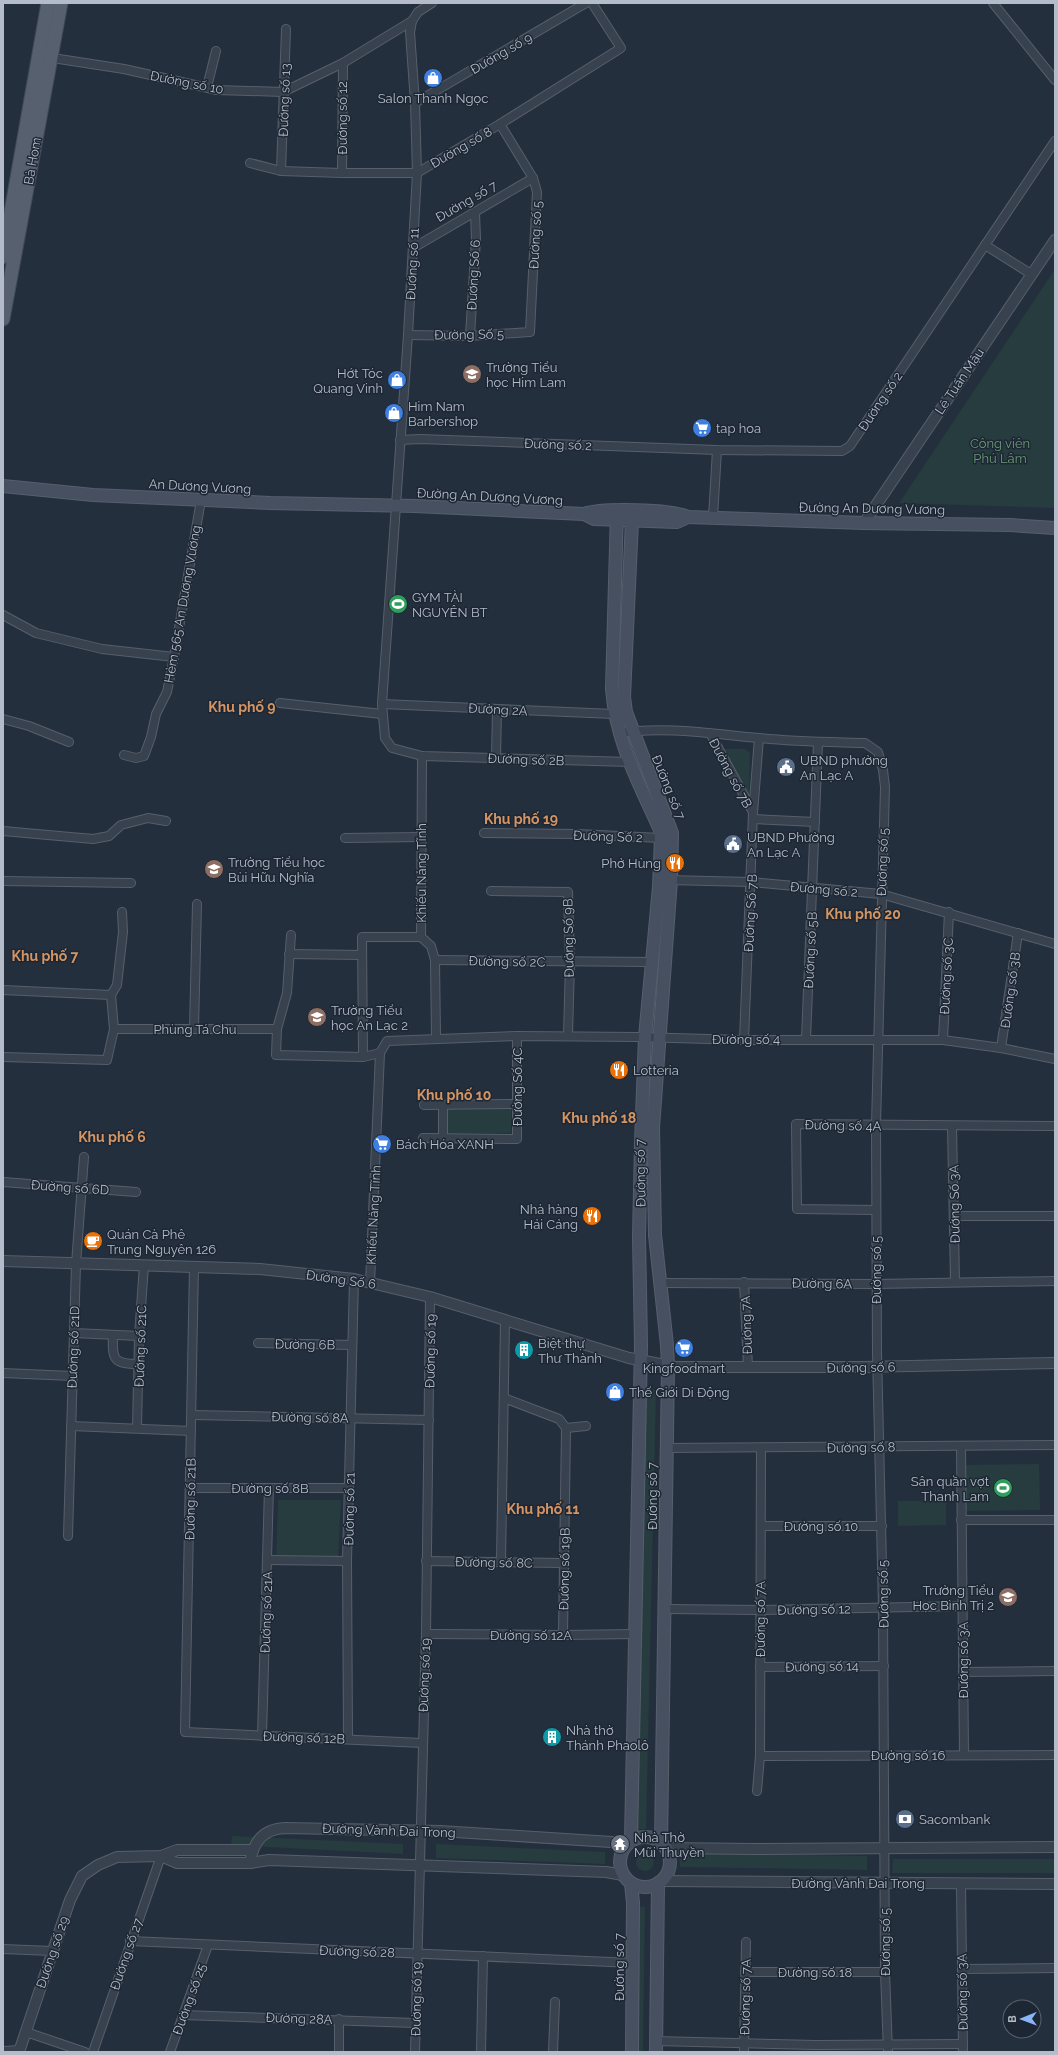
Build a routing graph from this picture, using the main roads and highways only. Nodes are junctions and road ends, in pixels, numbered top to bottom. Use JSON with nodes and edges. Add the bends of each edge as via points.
{"nodes":[{"id":1,"x":48,"y":3,"type":"edge"},
{"id":2,"x":61,"y":3,"type":"edge"},
{"id":3,"x":3,"y":257,"type":"edge"},
{"id":4,"x":3,"y":319,"type":"edge"},
{"id":5,"x":3,"y":486,"type":"edge"},
{"id":6,"x":395,"y":507,"type":"joint"},
{"id":7,"x":617,"y":515,"type":"junction"},
{"id":8,"x":633,"y":516,"type":"junction"},
{"id":9,"x":1055,"y":528,"type":"edge"},
{"id":10,"x":665,"y":880,"type":"junction"},
{"id":11,"x":629,"y":1841,"type":"junction"},
{"id":12,"x":664,"y":1845,"type":"junction"},
{"id":13,"x":627,"y":1879,"type":"junction"},
{"id":14,"x":660,"y":1882,"type":"junction"},
{"id":15,"x":656,"y":2046,"type":"edge"},
{"id":16,"x":632,"y":2052,"type":"edge"}],
"edges":[{"from":1,"to":3,"type":"main road","name":"Bà Hom"},
{"from":2,"to":4,"type":"main road","name":"Bà Hom"},
{"from":5,"to":6,"type":"main road","name":"An Dương Vương","via":[[93,495]]},
{"from":6,"to":7,"type":"main road","name":"Đường An Dương Vương","via":[[584,514],[594,510]]},
{"from":7,"to":8,"type":"main road","name":"Đường An Dương Vương"},
{"from":7,"to":10,"type":"main road","name":"Đường số 7","via":[[612,689],[614,714],[630,762],[660,830]]},
{"from":8,"to":9,"type":"main road","name":"Đường An Dương Vương","via":[[677,522],[688,517],[713,517]]},
{"from":8,"to":10,"type":"main road","name":"Đường số 7","via":[[624,697],[632,731],[672,833]]},
{"from":10,"to":11,"type":"main road","name":"Đường số 7","via":[[651,962],[645,1037],[639,1237],[641,1360],[636,1634]]},
{"from":10,"to":12,"type":"main road","name":"Đường số 7","via":[[653,1128],[655,1235],[668,1366]]},
{"from":11,"to":12,"type":"main road","via":[[647,1836]]},
{"from":11,"to":13,"type":"main road","via":[[619,1858],[620,1867]]},
{"from":12,"to":14,"type":"main road","via":[[670,1859],[669,1867]]},
{"from":13,"to":14,"type":"main road","via":[[644,1887]]},
{"from":13,"to":16,"type":"main road","name":"Đường số 7","via":[[633,1904]]},
{"from":14,"to":15,"type":"main road"}]}
